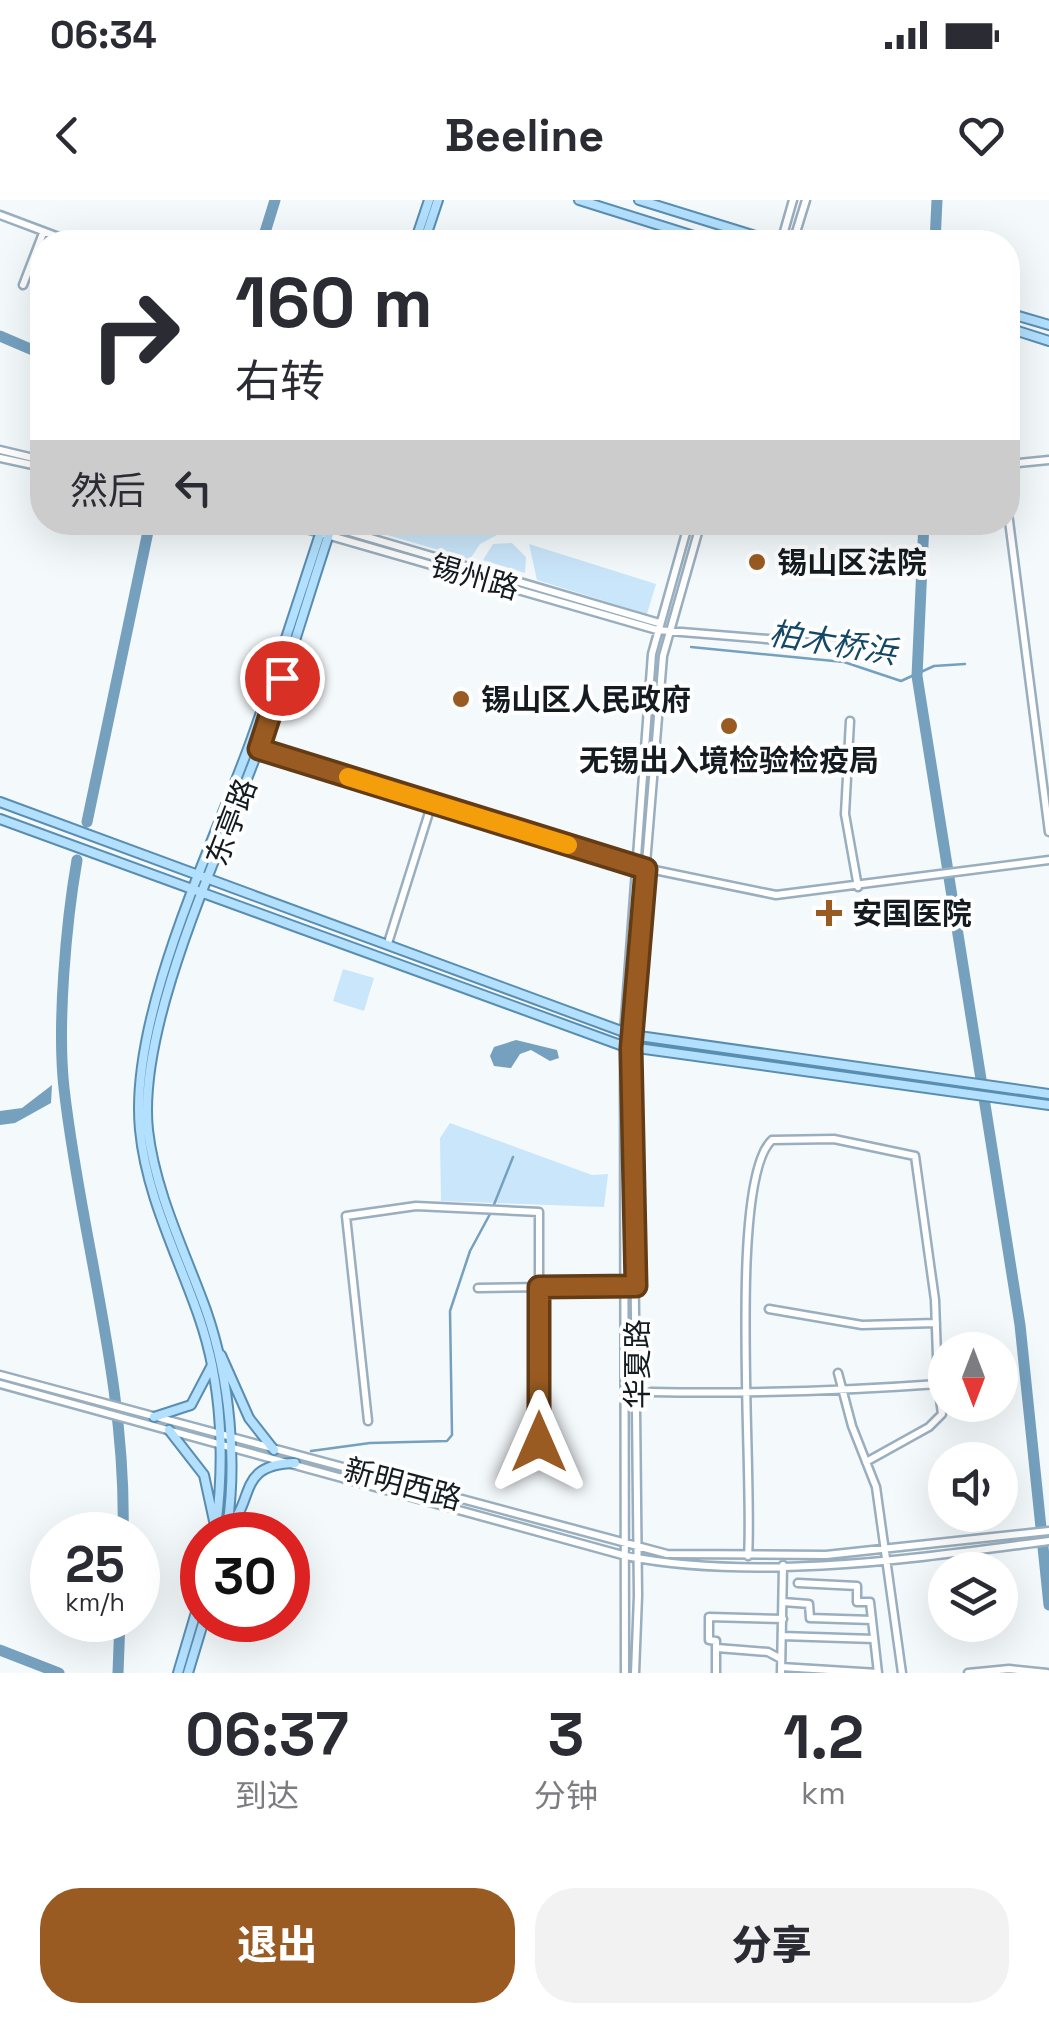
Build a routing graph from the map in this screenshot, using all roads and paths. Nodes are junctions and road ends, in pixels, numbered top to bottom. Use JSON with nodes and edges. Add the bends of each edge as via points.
{"nodes":[{"id":1,"x":429,"y":200,"type":"edge"},
{"id":2,"x":438,"y":200,"type":"edge"},
{"id":3,"x":578,"y":200,"type":"edge"},
{"id":4,"x":640,"y":200,"type":"edge"},
{"id":5,"x":794,"y":200,"type":"edge"},
{"id":6,"x":806,"y":200,"type":"edge"},
{"id":7,"x":0,"y":215,"type":"edge"},
{"id":8,"x":36,"y":230,"type":"edge"},
{"id":9,"x":420,"y":230,"type":"edge"},
{"id":10,"x":428,"y":230,"type":"edge"},
{"id":11,"x":674,"y":230,"type":"edge"},
{"id":12,"x":739,"y":230,"type":"edge"},
{"id":13,"x":783,"y":230,"type":"edge"},
{"id":14,"x":797,"y":230,"type":"edge"},
{"id":15,"x":30,"y":267,"type":"edge"},
{"id":16,"x":23,"y":285,"type":"dead end"},
{"id":17,"x":1020,"y":317,"type":"edge"},
{"id":18,"x":1049,"y":325,"type":"edge"},
{"id":19,"x":1020,"y":332,"type":"edge"},
{"id":20,"x":1049,"y":341,"type":"edge"},
{"id":21,"x":0,"y":450,"type":"edge"},
{"id":22,"x":30,"y":457,"type":"edge"},
{"id":23,"x":0,"y":458,"type":"edge"},
{"id":24,"x":1049,"y":460,"type":"edge"},
{"id":25,"x":1020,"y":463,"type":"edge"},
{"id":26,"x":30,"y":465,"type":"edge"},
{"id":27,"x":322,"y":535,"type":"edge"},
{"id":28,"x":355,"y":535,"type":"edge"},
{"id":29,"x":685,"y":535,"type":"edge"},
{"id":30,"x":696,"y":535,"type":"edge"},
{"id":31,"x":1011,"y":535,"type":"edge"},
{"id":32,"x":658,"y":626,"type":"junction"},
{"id":33,"x":668,"y":630,"type":"junction"},
{"id":34,"x":876,"y":648,"type":"dead end"},
{"id":35,"x":850,"y":721,"type":"dead end"},
{"id":36,"x":254,"y":748,"type":"junction"},
{"id":37,"x":0,"y":802,"type":"edge"},
{"id":38,"x":432,"y":803,"type":"junction"},
{"id":39,"x":0,"y":819,"type":"edge"},
{"id":40,"x":1049,"y":832,"type":"edge"},
{"id":41,"x":1049,"y":860,"type":"edge"},
{"id":42,"x":635,"y":866,"type":"junction"},
{"id":43,"x":646,"y":869,"type":"junction"},
{"id":44,"x":198,"y":875,"type":"junction"},
{"id":45,"x":209,"y":878,"type":"junction"},
{"id":46,"x":858,"y":887,"type":"junction"},
{"id":47,"x":198,"y":890,"type":"junction"},
{"id":48,"x":388,"y":943,"type":"junction"},
{"id":49,"x":628,"y":1034,"type":"junction"},
{"id":50,"x":627,"y":1047,"type":"junction"},
{"id":51,"x":1049,"y":1094,"type":"edge"},
{"id":52,"x":1049,"y":1104,"type":"edge"},
{"id":53,"x":626,"y":1286,"type":"junction"},
{"id":54,"x":636,"y":1286,"type":"junction"},
{"id":55,"x":539,"y":1287,"type":"junction"},
{"id":56,"x":478,"y":1288,"type":"dead end"},
{"id":57,"x":769,"y":1309,"type":"dead end"},
{"id":58,"x":936,"y":1323,"type":"junction"},
{"id":59,"x":936,"y":1332,"type":"edge"},
{"id":60,"x":217,"y":1350,"type":"junction"},
{"id":61,"x":212,"y":1365,"type":"junction"},
{"id":62,"x":838,"y":1373,"type":"dead end"},
{"id":63,"x":0,"y":1375,"type":"edge"},
{"id":64,"x":0,"y":1384,"type":"edge"},
{"id":65,"x":928,"y":1385,"type":"edge"},
{"id":66,"x":842,"y":1390,"type":"junction"},
{"id":67,"x":652,"y":1392,"type":"dead end"},
{"id":68,"x":744,"y":1394,"type":"junction"},
{"id":69,"x":154,"y":1416,"type":"junction"},
{"id":70,"x":368,"y":1421,"type":"dead end"},
{"id":71,"x":929,"y":1422,"type":"edge"},
{"id":72,"x":169,"y":1430,"type":"junction"},
{"id":73,"x":224,"y":1440,"type":"junction"},
{"id":74,"x":539,"y":1442,"type":"dead end"},
{"id":75,"x":274,"y":1450,"type":"junction"},
{"id":76,"x":866,"y":1462,"type":"junction"},
{"id":77,"x":295,"y":1463,"type":"junction"},
{"id":78,"x":210,"y":1512,"type":"edge"},
{"id":79,"x":216,"y":1512,"type":"edge"},
{"id":80,"x":226,"y":1512,"type":"edge"},
{"id":81,"x":235,"y":1512,"type":"edge"},
{"id":82,"x":1049,"y":1532,"type":"edge"},
{"id":83,"x":1026,"y":1540,"type":"junction"},
{"id":84,"x":1049,"y":1542,"type":"edge"},
{"id":85,"x":626,"y":1546,"type":"junction"},
{"id":86,"x":638,"y":1554,"type":"junction"},
{"id":87,"x":626,"y":1556,"type":"junction"},
{"id":88,"x":748,"y":1556,"type":"junction"},
{"id":89,"x":888,"y":1556,"type":"junction"},
{"id":90,"x":784,"y":1565,"type":"junction"},
{"id":91,"x":798,"y":1583,"type":"dead end"},
{"id":92,"x":783,"y":1602,"type":"junction"},
{"id":93,"x":782,"y":1619,"type":"junction"},
{"id":94,"x":872,"y":1620,"type":"junction"},
{"id":95,"x":782,"y":1636,"type":"junction"},
{"id":96,"x":874,"y":1639,"type":"junction"},
{"id":97,"x":187,"y":1642,"type":"edge"},
{"id":98,"x":197,"y":1642,"type":"edge"},
{"id":99,"x":717,"y":1648,"type":"junction"},
{"id":100,"x":781,"y":1666,"type":"edge"},
{"id":101,"x":1036,"y":1671,"type":"edge"},
{"id":102,"x":837,"y":1672,"type":"edge"},
{"id":103,"x":178,"y":1673,"type":"edge"},
{"id":104,"x":188,"y":1673,"type":"edge"},
{"id":105,"x":625,"y":1673,"type":"edge"},
{"id":106,"x":635,"y":1673,"type":"edge"},
{"id":107,"x":716,"y":1673,"type":"edge"},
{"id":108,"x":878,"y":1673,"type":"edge"},
{"id":109,"x":902,"y":1673,"type":"edge"},
{"id":110,"x":968,"y":1673,"type":"edge"},
{"id":111,"x":1047,"y":1673,"type":"edge"}],
"edges":[{"from":1,"to":9,"type":"main road"},
{"from":2,"to":10,"type":"main road"},
{"from":3,"to":11,"type":"main road"},
{"from":4,"to":12,"type":"main road"},
{"from":5,"to":13,"type":"street"},
{"from":6,"to":14,"type":"street"},
{"from":7,"to":8,"type":"street"},
{"from":15,"to":16,"type":"street"},
{"from":17,"to":18,"type":"main road"},
{"from":19,"to":20,"type":"main road"},
{"from":21,"to":22,"type":"street"},
{"from":23,"to":26,"type":"street"},
{"from":24,"to":25,"type":"street"},
{"from":27,"to":36,"type":"main road","name":"东亭路"},
{"from":28,"to":32,"type":"street","name":"锡州路"},
{"from":29,"to":32,"type":"street","name":"华夏路"},
{"from":30,"to":33,"type":"street","name":"华夏路"},
{"from":31,"to":40,"type":"street"},
{"from":32,"to":33,"type":"street","name":"锡州路"},
{"from":32,"to":42,"type":"street","name":"华夏路"},
{"from":33,"to":34,"type":"street","name":"锡州路"},
{"from":33,"to":43,"type":"street","name":"华夏路"},
{"from":35,"to":46,"type":"street","via":[[845,814]]},
{"from":36,"to":38,"type":"street"},
{"from":36,"to":44,"type":"main road","name":"东亭路"},
{"from":36,"to":45,"type":"main road","name":"东亭路"},
{"from":37,"to":44,"type":"main road"},
{"from":38,"to":42,"type":"street"},
{"from":38,"to":48,"type":"street"},
{"from":39,"to":47,"type":"main road"},
{"from":41,"to":46,"type":"street"},
{"from":42,"to":43,"type":"street"},
{"from":42,"to":49,"type":"street","name":"华夏路"},
{"from":43,"to":46,"type":"street","via":[[776,894]]},
{"from":43,"to":49,"type":"street","name":"华夏路"},
{"from":44,"to":45,"type":"main road"},
{"from":44,"to":47,"type":"main road","name":"东亭路"},
{"from":45,"to":47,"type":"main road","name":"东亭路"},
{"from":45,"to":48,"type":"main road"},
{"from":47,"to":50,"type":"main road"},
{"from":47,"to":60,"type":"main road","via":[[149,1072],[148,1129],[160,1188]]},
{"from":47,"to":61,"type":"main road","via":[[147,1040],[140,1130],[152,1190]]},
{"from":48,"to":49,"type":"main road"},
{"from":49,"to":50,"type":"street","name":"华夏路"},
{"from":49,"to":51,"type":"main road"},
{"from":50,"to":52,"type":"main road"},
{"from":50,"to":53,"type":"street","name":"华夏路"},
{"from":50,"to":54,"type":"street","name":"华夏路"},
{"from":53,"to":54,"type":"street"},
{"from":53,"to":55,"type":"street"},
{"from":53,"to":85,"type":"street","name":"华夏路"},
{"from":54,"to":86,"type":"street","name":"华夏路"},
{"from":55,"to":56,"type":"street"},
{"from":55,"to":70,"type":"street","via":[[539,1212],[416,1206],[346,1216]]},
{"from":55,"to":74,"type":"street"},
{"from":57,"to":58,"type":"street","via":[[862,1325]]},
{"from":58,"to":59,"type":"street"},
{"from":58,"to":68,"type":"street","via":[[915,1156],[834,1139],[772,1140],[762,1148],[748,1212]]},
{"from":60,"to":73,"type":"main road"},
{"from":60,"to":75,"type":"main road","via":[[249,1418]]},
{"from":61,"to":69,"type":"main road","via":[[191,1405]]},
{"from":61,"to":73,"type":"main road"},
{"from":62,"to":66,"type":"street"},
{"from":63,"to":69,"type":"street","name":"新明西路"},
{"from":64,"to":72,"type":"street","name":"新明西路"},
{"from":65,"to":66,"type":"street"},
{"from":66,"to":68,"type":"street"},
{"from":66,"to":76,"type":"street"},
{"from":67,"to":68,"type":"street"},
{"from":68,"to":88,"type":"street"},
{"from":69,"to":73,"type":"street","name":"新明西路"},
{"from":71,"to":76,"type":"street"},
{"from":72,"to":73,"type":"street","name":"新明西路"},
{"from":72,"to":78,"type":"main road","via":[[204,1476]]},
{"from":73,"to":75,"type":"street","name":"新明西路"},
{"from":73,"to":77,"type":"street","name":"新明西路"},
{"from":73,"to":79,"type":"main road"},
{"from":73,"to":80,"type":"main road"},
{"from":75,"to":85,"type":"street","name":"新明西路"},
{"from":76,"to":89,"type":"street"},
{"from":77,"to":81,"type":"main road","via":[[260,1472]]},
{"from":77,"to":87,"type":"street","name":"新明西路"},
{"from":82,"to":83,"type":"street","name":"新明西路"},
{"from":83,"to":84,"type":"street","name":"新明西路"},
{"from":83,"to":89,"type":"street","name":"新明西路"},
{"from":85,"to":86,"type":"street","name":"新明西路"},
{"from":85,"to":87,"type":"street","name":"华夏路"},
{"from":86,"to":87,"type":"street","name":"新明西路"},
{"from":86,"to":88,"type":"street","name":"新明西路"},
{"from":86,"to":90,"type":"street","name":"新明西路"},
{"from":86,"to":106,"type":"street","name":"华夏路"},
{"from":87,"to":105,"type":"street","name":"华夏路"},
{"from":88,"to":89,"type":"street","name":"新明西路"},
{"from":89,"to":90,"type":"street","name":"新明西路"},
{"from":89,"to":109,"type":"street"},
{"from":90,"to":92,"type":"street"},
{"from":91,"to":94,"type":"street","via":[[858,1586],[858,1602],[870,1602]]},
{"from":92,"to":93,"type":"street"},
{"from":92,"to":94,"type":"street","via":[[809,1604],[810,1618]]},
{"from":93,"to":95,"type":"street"},
{"from":93,"to":99,"type":"street","via":[[709,1617],[709,1640]]},
{"from":94,"to":96,"type":"street"},
{"from":95,"to":96,"type":"street"},
{"from":95,"to":100,"type":"street"},
{"from":96,"to":108,"type":"street"},
{"from":97,"to":103,"type":"main road"},
{"from":98,"to":104,"type":"main road"},
{"from":99,"to":100,"type":"street","via":[[768,1652]]},
{"from":99,"to":107,"type":"street"},
{"from":100,"to":102,"type":"street"},
{"from":101,"to":110,"type":"street"},
{"from":101,"to":111,"type":"street"},
{"from":102,"to":108,"type":"street"}]}
